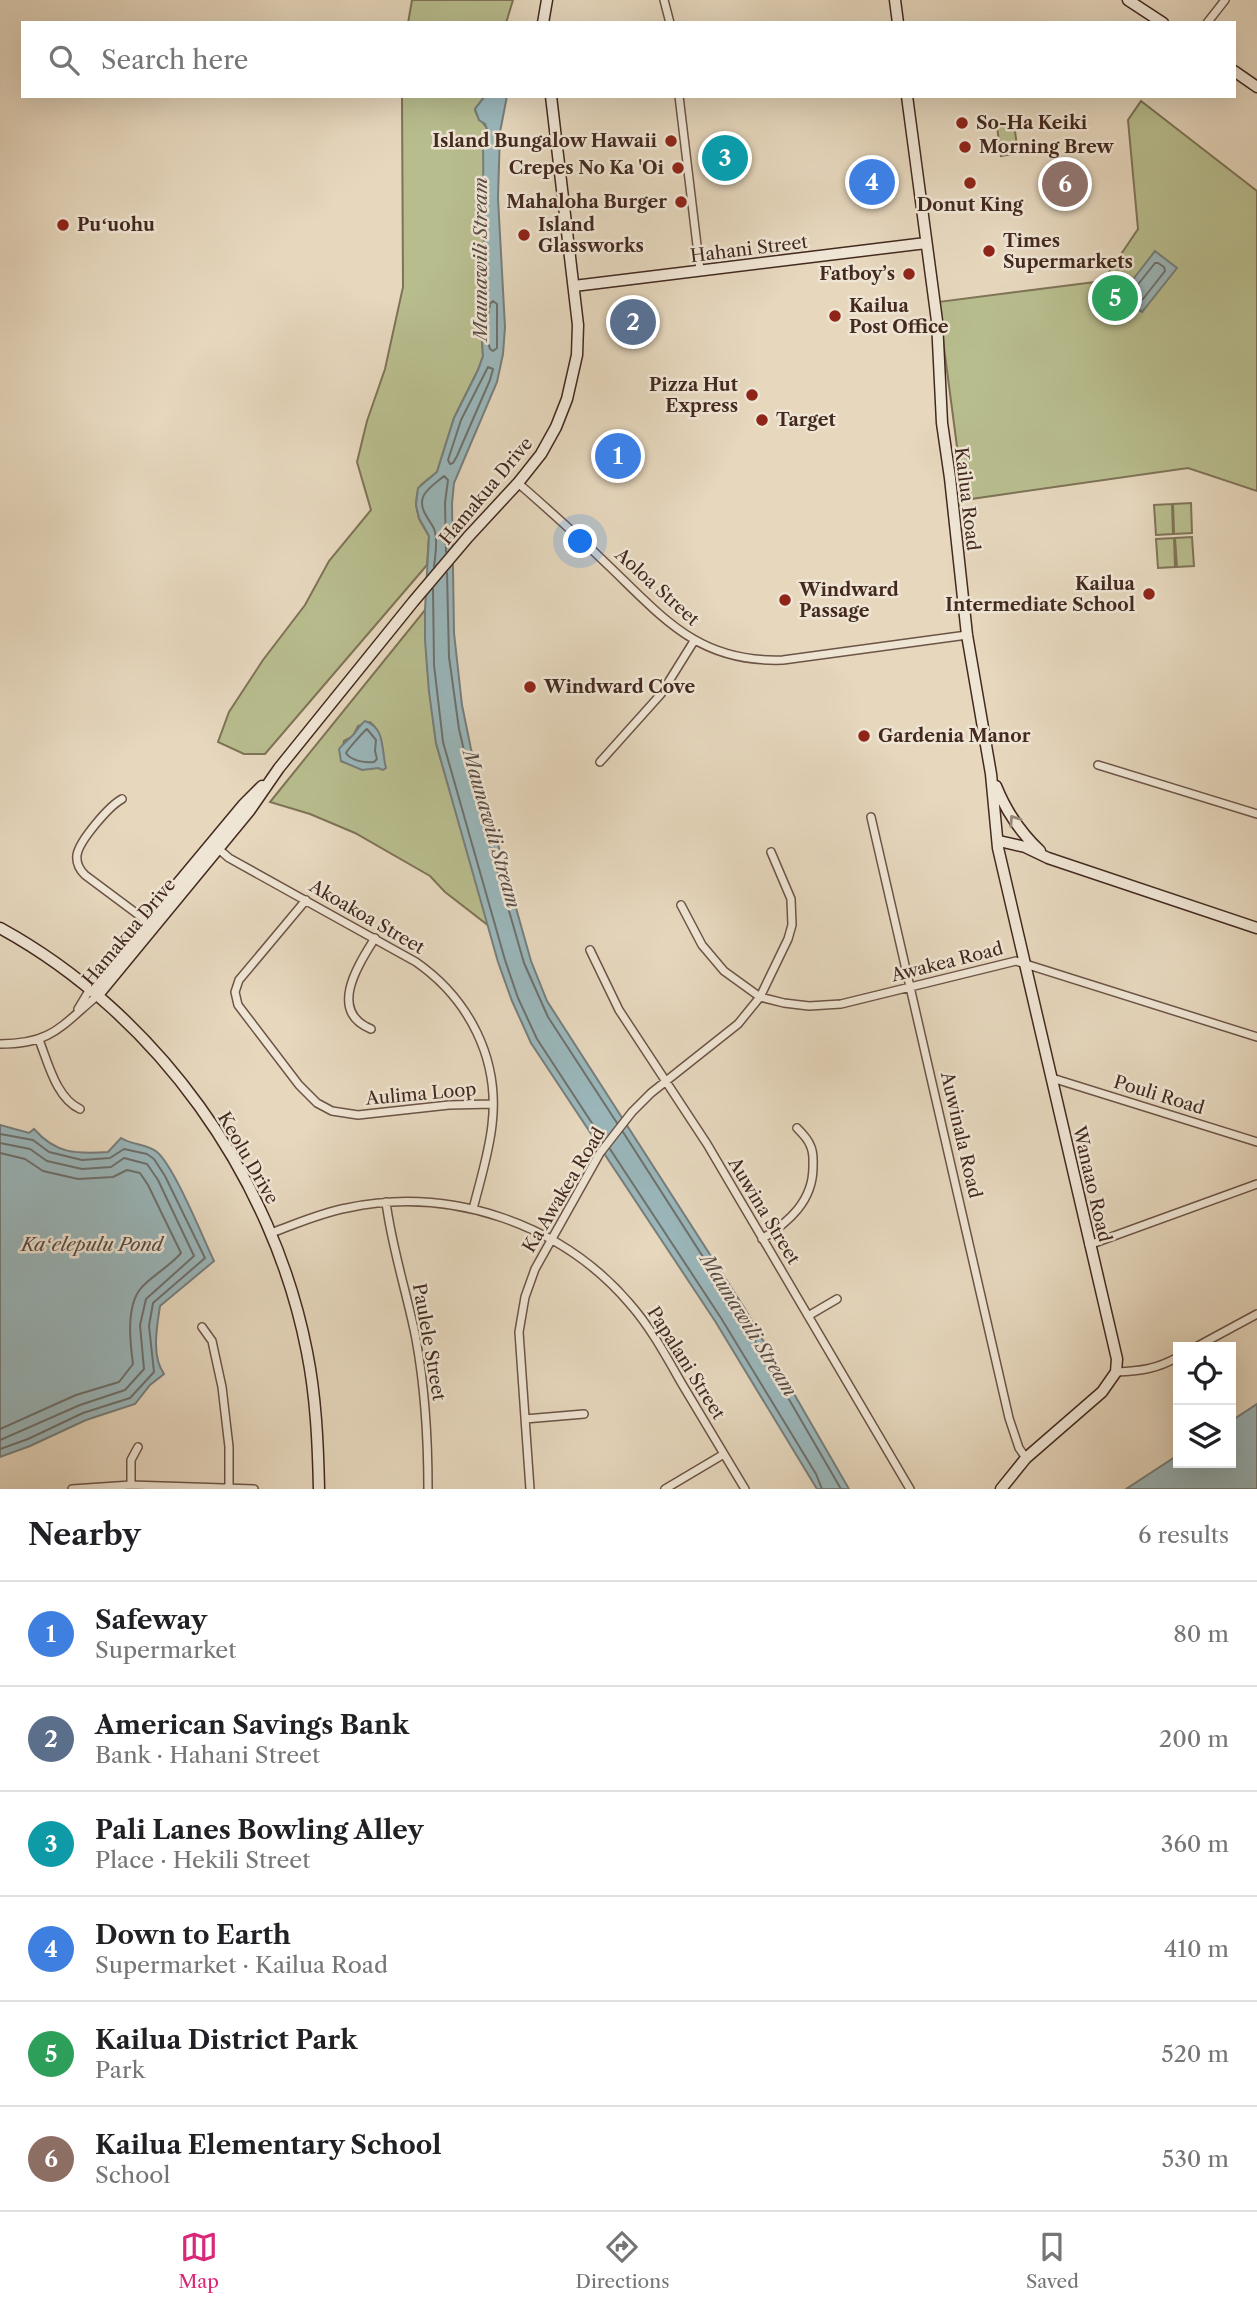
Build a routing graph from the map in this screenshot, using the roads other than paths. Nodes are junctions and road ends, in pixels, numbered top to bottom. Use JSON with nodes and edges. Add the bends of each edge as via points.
{"nodes":[{"id":1,"x":547,"y":0,"type":"edge"},
{"id":2,"x":664,"y":0,"type":"edge"},
{"id":3,"x":895,"y":0,"type":"edge"},
{"id":4,"x":1128,"y":0,"type":"edge"},
{"id":5,"x":1224,"y":0,"type":"edge"},
{"id":6,"x":543,"y":21,"type":"edge"},
{"id":7,"x":669,"y":21,"type":"edge"},
{"id":8,"x":898,"y":21,"type":"edge"},
{"id":9,"x":1160,"y":21,"type":"edge"},
{"id":10,"x":1208,"y":21,"type":"edge"},
{"id":11,"x":1236,"y":72,"type":"edge"},
{"id":12,"x":1257,"y":87,"type":"edge"},
{"id":13,"x":551,"y":98,"type":"edge"},
{"id":14,"x":679,"y":98,"type":"edge"},
{"id":15,"x":907,"y":98,"type":"edge"},
{"id":16,"x":926,"y":243,"type":"junction"},
{"id":17,"x":700,"y":270,"type":"junction"},
{"id":18,"x":574,"y":286,"type":"junction"},
{"id":19,"x":518,"y":483,"type":"junction"},
{"id":20,"x":967,"y":635,"type":"junction"},
{"id":21,"x":694,"y":641,"type":"junction"},
{"id":22,"x":600,"y":762,"type":"dead end"},
{"id":23,"x":1098,"y":765,"type":"dead end"},
{"id":24,"x":991,"y":774,"type":"junction"},
{"id":25,"x":122,"y":799,"type":"dead end"},
{"id":26,"x":1257,"y":814,"type":"edge"},
{"id":27,"x":871,"y":817,"type":"dead end"},
{"id":28,"x":999,"y":841,"type":"junction"},
{"id":29,"x":215,"y":847,"type":"junction"},
{"id":30,"x":771,"y":852,"type":"dead end"},
{"id":31,"x":1048,"y":858,"type":"junction"},
{"id":32,"x":306,"y":900,"type":"junction"},
{"id":33,"x":681,"y":905,"type":"dead end"},
{"id":34,"x":151,"y":924,"type":"junction"},
{"id":35,"x":0,"y":928,"type":"edge"},
{"id":36,"x":1257,"y":928,"type":"edge"},
{"id":37,"x":375,"y":938,"type":"junction"},
{"id":38,"x":590,"y":950,"type":"dead end"},
{"id":39,"x":1024,"y":963,"type":"junction"},
{"id":40,"x":911,"y":988,"type":"junction"},
{"id":41,"x":93,"y":992,"type":"junction"},
{"id":42,"x":760,"y":997,"type":"junction"},
{"id":43,"x":371,"y":1029,"type":"dead end"},
{"id":44,"x":1257,"y":1037,"type":"edge"},
{"id":45,"x":39,"y":1040,"type":"junction"},
{"id":46,"x":0,"y":1044,"type":"edge"},
{"id":47,"x":1052,"y":1078,"type":"junction"},
{"id":48,"x":666,"y":1081,"type":"junction"},
{"id":49,"x":493,"y":1104,"type":"junction"},
{"id":50,"x":80,"y":1109,"type":"dead end"},
{"id":51,"x":797,"y":1128,"type":"dead end"},
{"id":52,"x":1257,"y":1142,"type":"edge"},
{"id":53,"x":1257,"y":1184,"type":"edge"},
{"id":54,"x":386,"y":1202,"type":"junction"},
{"id":55,"x":473,"y":1209,"type":"junction"},
{"id":56,"x":271,"y":1233,"type":"junction"},
{"id":57,"x":551,"y":1239,"type":"junction"},
{"id":58,"x":762,"y":1239,"type":"junction"},
{"id":59,"x":1089,"y":1245,"type":"junction"},
{"id":60,"x":837,"y":1299,"type":"dead end"},
{"id":61,"x":1257,"y":1314,"type":"edge"},
{"id":62,"x":808,"y":1316,"type":"junction"},
{"id":63,"x":202,"y":1327,"type":"dead end"},
{"id":64,"x":1205,"y":1342,"type":"edge"},
{"id":65,"x":1173,"y":1360,"type":"edge"},
{"id":66,"x":1116,"y":1372,"type":"junction"},
{"id":67,"x":584,"y":1414,"type":"dead end"},
{"id":68,"x":525,"y":1419,"type":"junction"},
{"id":69,"x":138,"y":1447,"type":"dead end"},
{"id":70,"x":724,"y":1454,"type":"junction"},
{"id":71,"x":1026,"y":1458,"type":"junction"},
{"id":72,"x":131,"y":1485,"type":"junction"},
{"id":73,"x":229,"y":1488,"type":"edge"},
{"id":74,"x":72,"y":1489,"type":"edge"},
{"id":75,"x":254,"y":1489,"type":"edge"},
{"id":76,"x":319,"y":1489,"type":"edge"},
{"id":77,"x":428,"y":1489,"type":"edge"},
{"id":78,"x":530,"y":1489,"type":"edge"},
{"id":79,"x":665,"y":1489,"type":"edge"},
{"id":80,"x":744,"y":1489,"type":"edge"},
{"id":81,"x":910,"y":1489,"type":"edge"},
{"id":82,"x":1001,"y":1489,"type":"edge"}],
"edges":[{"from":1,"to":6,"type":"street"},
{"from":2,"to":7,"type":"street"},
{"from":3,"to":8,"type":"street"},
{"from":4,"to":9,"type":"street"},
{"from":5,"to":10,"type":"street"},
{"from":11,"to":12,"type":"street"},
{"from":13,"to":18,"type":"street","name":"Hamakua Drive"},
{"from":14,"to":17,"type":"street"},
{"from":15,"to":16,"type":"street","name":"Kailua Road"},
{"from":16,"to":17,"type":"street","name":"Hahani Street"},
{"from":16,"to":20,"type":"street","name":"Kailua Road"},
{"from":17,"to":18,"type":"street","name":"Hahani Street"},
{"from":18,"to":19,"type":"street","name":"Hamakua Drive","via":[[578,340],[571,385],[549,441]]},
{"from":19,"to":21,"type":"street","name":"Aoloa Street","via":[[666,621]]},
{"from":19,"to":29,"type":"street","name":"Hamakua Drive","via":[[413,602],[279,768],[243,804]]},
{"from":20,"to":21,"type":"street","name":"Aoloa Street","via":[[771,661],[733,656]]},
{"from":20,"to":24,"type":"street","name":"Kailua Road"},
{"from":21,"to":22,"type":"street","via":[[661,694]]},
{"from":23,"to":26,"type":"street"},
{"from":24,"to":28,"type":"street","name":"Kailua Road"},
{"from":31,"to":24,"type":"street","one_way":true,"via":[[1003,804]]},
{"from":25,"to":34,"type":"street","via":[[109,808],[79,848],[78,864],[85,875]]},
{"from":27,"to":40,"type":"street","name":"Auwinala Road"},
{"from":28,"to":31,"type":"street"},
{"from":28,"to":39,"type":"street","name":"Wanaao Road"},
{"from":29,"to":32,"type":"street","name":"Akoakoa Street"},
{"from":29,"to":34,"type":"street","name":"Hamakua Drive"},
{"from":30,"to":42,"type":"street","name":"Ka Awakea Road","via":[[791,899],[792,925]]},
{"from":31,"to":36,"type":"street"},
{"from":32,"to":37,"type":"street","name":"Akoakoa Street"},
{"from":32,"to":49,"type":"street","name":"Aulima Loop","via":[[239,980],[235,992],[238,1004],[305,1092],[324,1107],[349,1115]]},
{"from":33,"to":42,"type":"street","name":"Awakea Road","via":[[710,957]]},
{"from":34,"to":41,"type":"street","name":"Hamakua Drive"},
{"from":35,"to":41,"type":"street","name":"Keolu Drive"},
{"from":37,"to":43,"type":"street","via":[[349,990],[353,1016]]},
{"from":37,"to":49,"type":"street","name":"Akoakoa Street","via":[[427,970],[464,1009],[486,1057]]},
{"from":38,"to":48,"type":"street","name":"Auwina Street","via":[[619,1010]]},
{"from":39,"to":40,"type":"street","name":"Awakea Road","via":[[1016,961]]},
{"from":39,"to":44,"type":"street","name":"Awakea Road"},
{"from":39,"to":47,"type":"street","name":"Wanaao Road"},
{"from":40,"to":42,"type":"street","name":"Awakea Road","via":[[820,1006]]},
{"from":40,"to":71,"type":"street","name":"Auwinala Road","via":[[1009,1418]]},
{"from":41,"to":45,"type":"street","name":"Hamakua Drive","via":[[62,1028]]},
{"from":41,"to":56,"type":"street","name":"Keolu Drive","via":[[151,1047],[202,1110],[241,1171]]},
{"from":42,"to":48,"type":"street","name":"Ka Awakea Road","via":[[738,1024]]},
{"from":45,"to":46,"type":"street","name":"Hamakua Drive"},
{"from":45,"to":50,"type":"street","via":[[63,1095]]},
{"from":47,"to":52,"type":"street","name":"Pouli Road"},
{"from":47,"to":59,"type":"street","name":"Wanaao Road"},
{"from":48,"to":57,"type":"street","name":"Ka Awakea Road","via":[[632,1112],[600,1153]]},
{"from":48,"to":58,"type":"street","name":"Auwina Street"},
{"from":49,"to":55,"type":"street","name":"Akoakoa Street","via":[[491,1136]]},
{"from":51,"to":58,"type":"street","via":[[813,1151],[811,1184],[797,1213]]},
{"from":53,"to":59,"type":"street"},
{"from":54,"to":55,"type":"street","name":"Papalani Street"},
{"from":54,"to":56,"type":"street","name":"Papalani Street","via":[[329,1212]]},
{"from":54,"to":77,"type":"street","name":"Paulele Street","via":[[422,1375]]},
{"from":55,"to":57,"type":"street","name":"Papalani Street"},
{"from":56,"to":76,"type":"street","name":"Keolu Drive","via":[[309,1363]]},
{"from":57,"to":68,"type":"street","name":"Ka Awakea Road","via":[[528,1285],[521,1312]]},
{"from":57,"to":70,"type":"street","name":"Papalani Street","via":[[591,1266],[636,1312]]},
{"from":58,"to":62,"type":"street","name":"Auwina Street"},
{"from":59,"to":66,"type":"street","name":"Wanaao Road","via":[[1115,1350]]},
{"from":60,"to":62,"type":"street"},
{"from":61,"to":64,"type":"street"},
{"from":62,"to":81,"type":"street","name":"Auwina Street"},
{"from":63,"to":73,"type":"street","via":[[212,1341],[220,1377]]},
{"from":65,"to":66,"type":"street","via":[[1146,1370]]},
{"from":66,"to":71,"type":"street","via":[[1102,1392]]},
{"from":67,"to":68,"type":"street"},
{"from":68,"to":78,"type":"street","name":"Ka Awakea Road"},
{"from":69,"to":72,"type":"street","via":[[131,1460]]},
{"from":70,"to":79,"type":"street"},
{"from":70,"to":80,"type":"street","name":"Papalani Street"},
{"from":71,"to":82,"type":"street"},
{"from":72,"to":73,"type":"street"},
{"from":72,"to":74,"type":"street"},
{"from":73,"to":75,"type":"street"}]}
